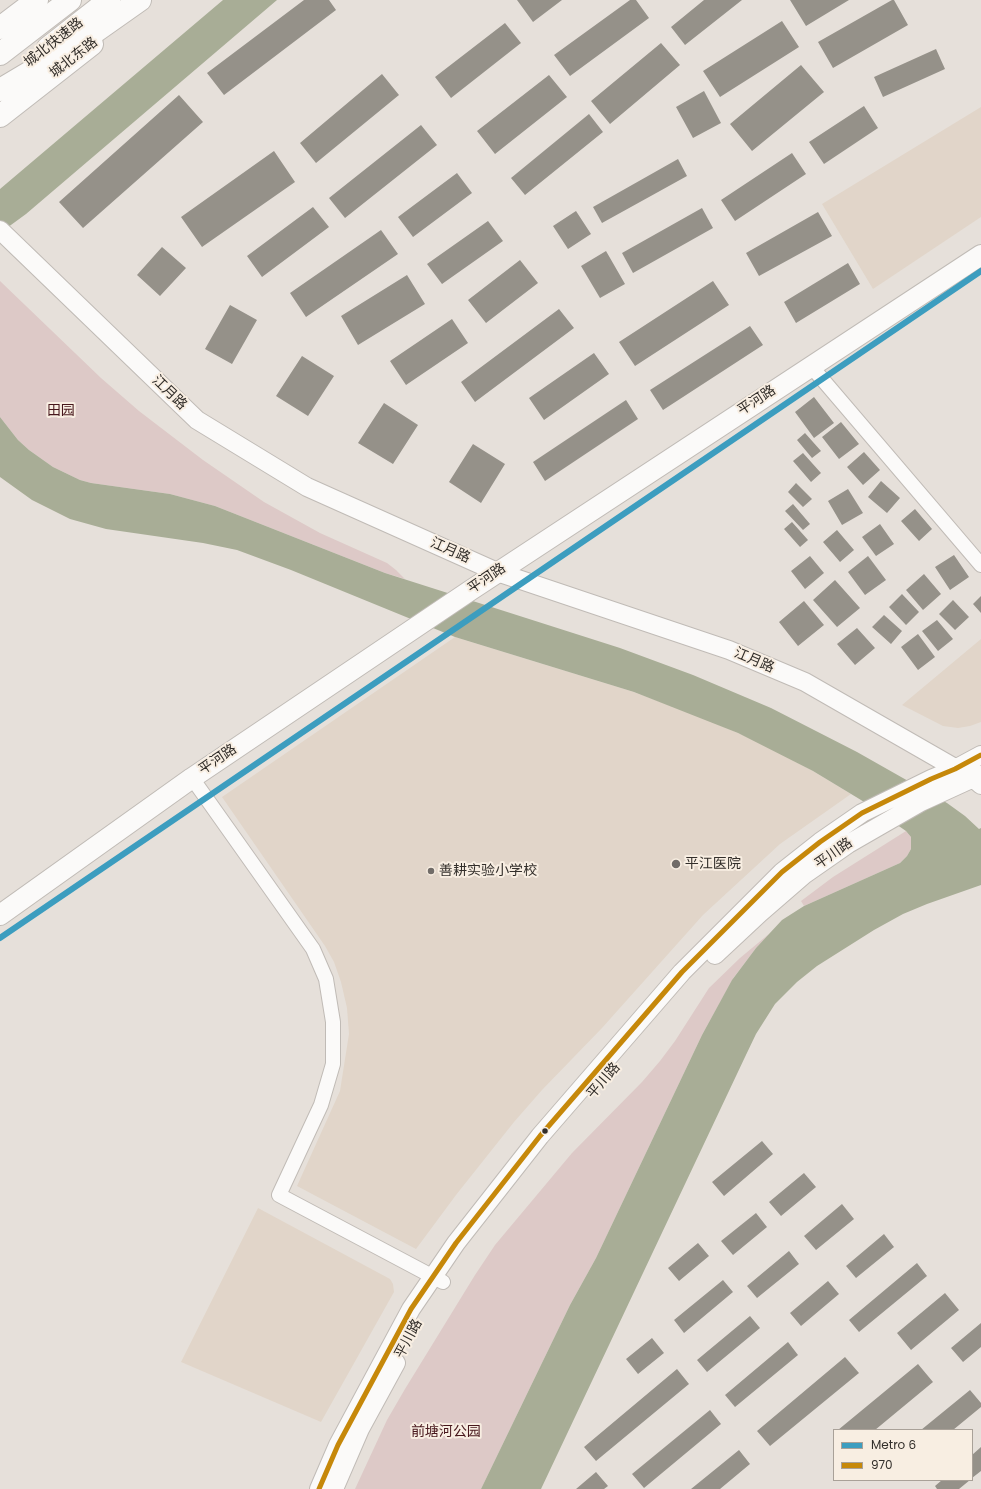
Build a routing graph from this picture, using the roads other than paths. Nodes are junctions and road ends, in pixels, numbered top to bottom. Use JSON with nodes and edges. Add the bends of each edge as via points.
{"nodes":[{"id":1,"x":37,"y":0,"type":"edge"},
{"id":2,"x":48,"y":0,"type":"edge"},
{"id":3,"x":70,"y":0,"type":"edge"},
{"id":4,"x":109,"y":0,"type":"edge"},
{"id":5,"x":140,"y":0,"type":"edge"},
{"id":6,"x":148,"y":0,"type":"edge"},
{"id":7,"x":0,"y":28,"type":"edge"},
{"id":8,"x":0,"y":45,"type":"edge"},
{"id":9,"x":0,"y":54,"type":"edge"},
{"id":10,"x":0,"y":85,"type":"edge"},
{"id":11,"x":0,"y":90,"type":"edge"},
{"id":12,"x":0,"y":116,"type":"edge"},
{"id":13,"x":2,"y":233,"type":"edge"},
{"id":14,"x":981,"y":255,"type":"edge"},
{"id":15,"x":811,"y":366,"type":"junction"},
{"id":16,"x":981,"y":565,"type":"edge"},
{"id":17,"x":497,"y":572,"type":"junction"},
{"id":18,"x":981,"y":754,"type":"edge"},
{"id":19,"x":955,"y":769,"type":"junction"},
{"id":20,"x":192,"y":778,"type":"junction"},
{"id":21,"x":979,"y":780,"type":"edge"},
{"id":22,"x":0,"y":915,"type":"edge"},
{"id":23,"x":438,"y":1280,"type":"junction"},
{"id":24,"x":318,"y":1489,"type":"edge"},
{"id":25,"x":334,"y":1489,"type":"edge"}],
"edges":[{"from":1,"to":7,"type":"main road"},
{"from":2,"to":8,"type":"main road"},
{"from":3,"to":9,"type":"main road","name":"城北快速路"},
{"from":4,"to":10,"type":"main road","name":"城北快速路"},
{"from":5,"to":11,"type":"main road","via":[[79,43]]},
{"from":6,"to":12,"type":"main road","name":"城北东路"},
{"from":13,"to":17,"type":"street","name":"江月路","via":[[197,420],[307,487]]},
{"from":14,"to":15,"type":"main road","name":"平河路"},
{"from":15,"to":16,"type":"street"},
{"from":15,"to":17,"type":"main road","name":"平河路"},
{"from":17,"to":19,"type":"street","name":"江月路","via":[[729,650],[804,682]]},
{"from":17,"to":20,"type":"main road","name":"平河路"},
{"from":18,"to":19,"type":"street","name":"平川路"},
{"from":19,"to":21,"type":"street","name":"江月路"},
{"from":19,"to":23,"type":"street","name":"平川路","via":[[862,813],[782,872],[682,972],[540,1136],[473,1219]]},
{"from":20,"to":22,"type":"main road","name":"平河路"},
{"from":20,"to":23,"type":"street","via":[[313,950],[326,979],[333,1022],[333,1064],[321,1105],[279,1195]]},
{"from":21,"to":23,"type":"street","name":"平川路","via":[[920,802],[848,844],[805,874],[755,918],[703,967],[569,1121]]},
{"from":23,"to":24,"type":"street","name":"平川路","via":[[411,1309],[338,1445]]},
{"from":23,"to":25,"type":"street","name":"平川路","via":[[360,1429]]}]}
